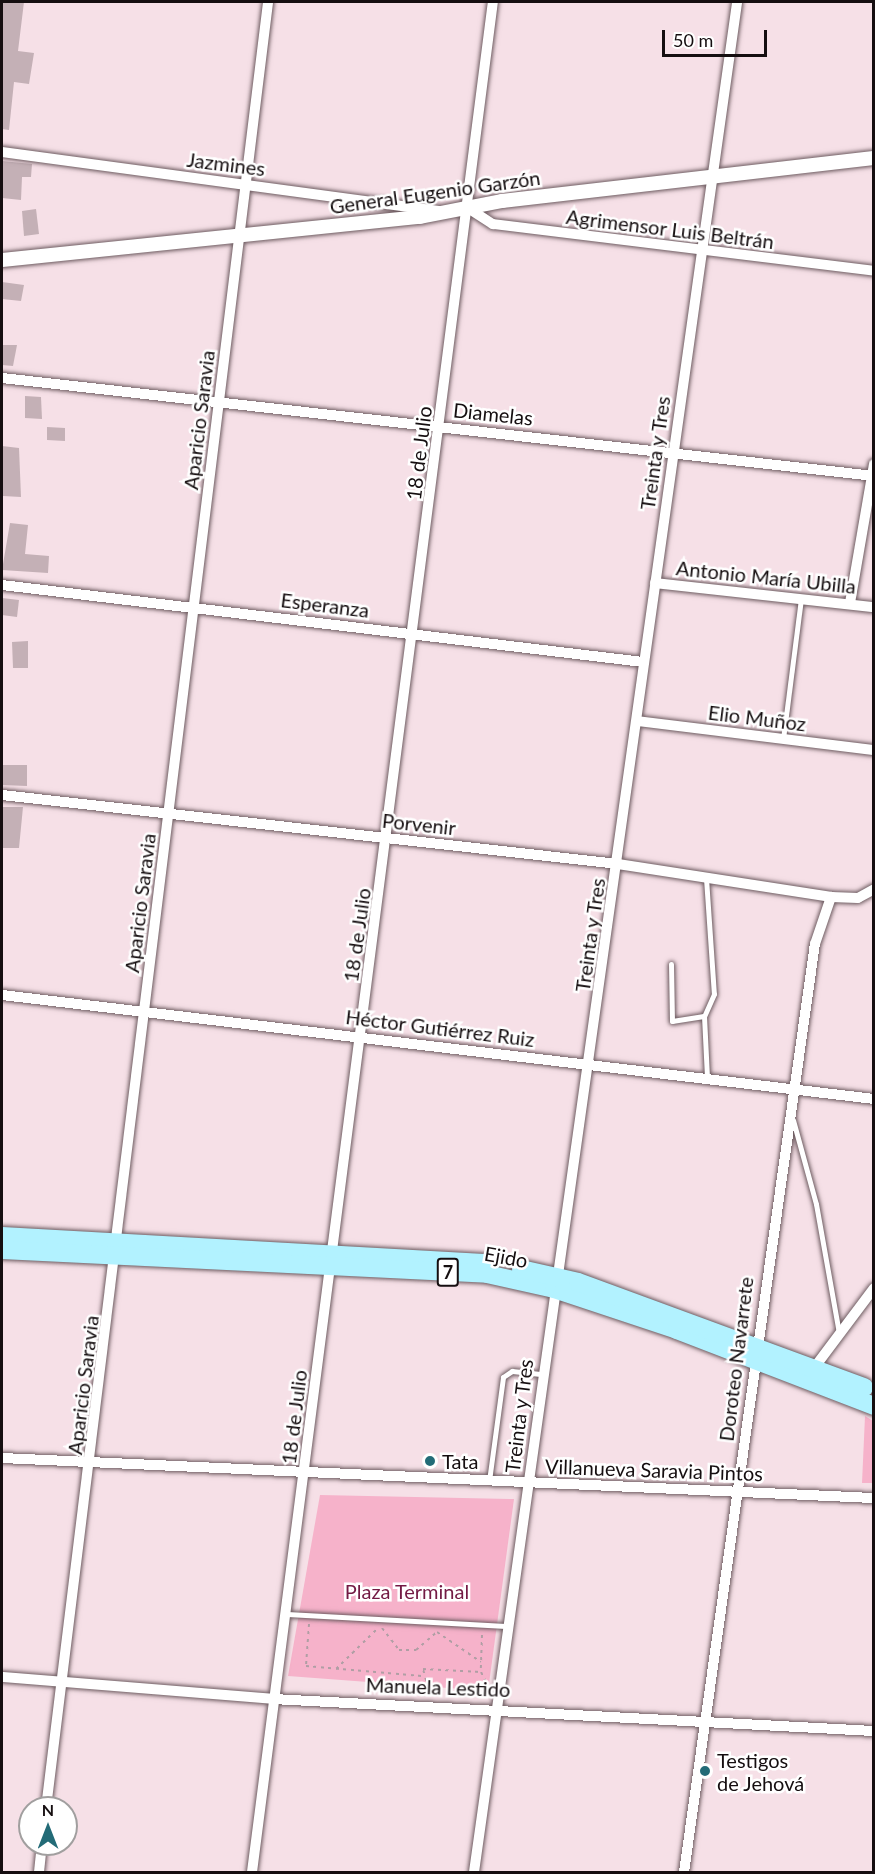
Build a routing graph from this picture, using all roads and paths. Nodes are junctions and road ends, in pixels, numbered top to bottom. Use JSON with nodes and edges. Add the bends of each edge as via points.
{"nodes":[{"id":1,"x":268,"y":2,"type":"edge"},
{"id":2,"x":493,"y":2,"type":"edge"},
{"id":3,"x":737,"y":2,"type":"edge"},
{"id":4,"x":2,"y":152,"type":"edge"},
{"id":5,"x":873,"y":158,"type":"edge"},
{"id":6,"x":714,"y":174,"type":"junction"},
{"id":7,"x":245,"y":185,"type":"junction"},
{"id":8,"x":468,"y":208,"type":"junction"},
{"id":9,"x":446,"y":212,"type":"junction"},
{"id":10,"x":239,"y":237,"type":"junction"},
{"id":11,"x":704,"y":252,"type":"junction"},
{"id":12,"x":2,"y":260,"type":"edge"},
{"id":13,"x":873,"y":271,"type":"edge"},
{"id":14,"x":2,"y":378,"type":"edge"},
{"id":15,"x":219,"y":402,"type":"junction"},
{"id":16,"x":441,"y":426,"type":"junction"},
{"id":17,"x":673,"y":452,"type":"junction"},
{"id":18,"x":873,"y":464,"type":"edge"},
{"id":19,"x":872,"y":476,"type":"edge"},
{"id":20,"x":655,"y":583,"type":"junction"},
{"id":21,"x":2,"y":585,"type":"edge"},
{"id":22,"x":801,"y":598,"type":"junction"},
{"id":23,"x":850,"y":603,"type":"junction"},
{"id":24,"x":196,"y":607,"type":"junction"},
{"id":25,"x":873,"y":607,"type":"edge"},
{"id":26,"x":414,"y":634,"type":"junction"},
{"id":27,"x":644,"y":662,"type":"junction"},
{"id":28,"x":636,"y":721,"type":"junction"},
{"id":29,"x":783,"y":739,"type":"junction"},
{"id":30,"x":873,"y":750,"type":"edge"},
{"id":31,"x":2,"y":795,"type":"edge"},
{"id":32,"x":169,"y":814,"type":"junction"},
{"id":33,"x":388,"y":839,"type":"junction"},
{"id":34,"x":618,"y":864,"type":"junction"},
{"id":35,"x":706,"y":878,"type":"junction"},
{"id":36,"x":873,"y":890,"type":"edge"},
{"id":37,"x":831,"y":897,"type":"junction"},
{"id":38,"x":671,"y":964,"type":"dead end"},
{"id":39,"x":2,"y":995,"type":"edge"},
{"id":40,"x":145,"y":1013,"type":"junction"},
{"id":41,"x":704,"y":1016,"type":"junction"},
{"id":42,"x":361,"y":1037,"type":"junction"},
{"id":43,"x":590,"y":1064,"type":"junction"},
{"id":44,"x":707,"y":1078,"type":"junction"},
{"id":45,"x":793,"y":1090,"type":"junction"},
{"id":46,"x":873,"y":1099,"type":"edge"},
{"id":47,"x":790,"y":1110,"type":"junction"},
{"id":48,"x":2,"y":1236,"type":"edge"},
{"id":49,"x":117,"y":1249,"type":"junction"},
{"id":50,"x":2,"y":1250,"type":"edge"},
{"id":51,"x":331,"y":1260,"type":"junction"},
{"id":52,"x":554,"y":1283,"type":"junction"},
{"id":53,"x":873,"y":1288,"type":"edge"},
{"id":54,"x":840,"y":1335,"type":"junction"},
{"id":55,"x":754,"y":1352,"type":"junction"},
{"id":56,"x":811,"y":1372,"type":"junction"},
{"id":57,"x":543,"y":1374,"type":"junction"},
{"id":58,"x":873,"y":1392,"type":"edge"},
{"id":59,"x":873,"y":1406,"type":"edge"},
{"id":60,"x":2,"y":1458,"type":"edge"},
{"id":61,"x":92,"y":1462,"type":"junction"},
{"id":62,"x":305,"y":1473,"type":"junction"},
{"id":63,"x":489,"y":1482,"type":"junction"},
{"id":64,"x":528,"y":1484,"type":"junction"},
{"id":65,"x":738,"y":1489,"type":"junction"},
{"id":66,"x":873,"y":1498,"type":"edge"},
{"id":67,"x":285,"y":1614,"type":"junction"},
{"id":68,"x":310,"y":1615,"type":"junction"},
{"id":69,"x":483,"y":1624,"type":"junction"},
{"id":70,"x":380,"y":1626,"type":"junction"},
{"id":71,"x":390,"y":1626,"type":"dead end"},
{"id":72,"x":508,"y":1626,"type":"junction"},
{"id":73,"x":432,"y":1628,"type":"dead end"},
{"id":74,"x":437,"y":1632,"type":"junction"},
{"id":75,"x":481,"y":1662,"type":"junction"},
{"id":76,"x":336,"y":1669,"type":"junction"},
{"id":77,"x":481,"y":1672,"type":"junction"},
{"id":78,"x":423,"y":1676,"type":"junction"},
{"id":79,"x":2,"y":1677,"type":"edge"},
{"id":80,"x":62,"y":1680,"type":"junction"},
{"id":81,"x":486,"y":1690,"type":"dead end"},
{"id":82,"x":441,"y":1695,"type":"dead end"},
{"id":83,"x":273,"y":1699,"type":"junction"},
{"id":84,"x":496,"y":1707,"type":"junction"},
{"id":85,"x":703,"y":1720,"type":"junction"},
{"id":86,"x":873,"y":1731,"type":"edge"},
{"id":87,"x":48,"y":1796,"type":"edge"},
{"id":88,"x":41,"y":1856,"type":"edge"},
{"id":89,"x":39,"y":1872,"type":"edge"},
{"id":90,"x":252,"y":1872,"type":"edge"},
{"id":91,"x":474,"y":1872,"type":"edge"},
{"id":92,"x":684,"y":1872,"type":"edge"}],
"edges":[{"from":1,"to":7,"type":"street","name":"Aparicio Saravia"},
{"from":2,"to":8,"type":"street","name":"18 de Julio"},
{"from":3,"to":6,"type":"street","name":"Treinta y Tres"},
{"from":4,"to":7,"type":"street","name":"Jazmines"},
{"from":5,"to":6,"type":"street","name":"General Eugenio Garzón"},
{"from":6,"to":8,"type":"street","name":"General Eugenio Garzón"},
{"from":6,"to":11,"type":"street","name":"Treinta y Tres"},
{"from":7,"to":9,"type":"street","name":"Jazmines"},
{"from":7,"to":10,"type":"street","name":"Aparicio Saravia"},
{"from":8,"to":9,"type":"street","name":"General Eugenio Garzón"},
{"from":8,"to":11,"type":"street","name":"Agrimensor Luis Beltrán","via":[[493,224]]},
{"from":8,"to":16,"type":"street","name":"18 de Julio"},
{"from":9,"to":10,"type":"street","name":"General Eugenio Garzón"},
{"from":10,"to":12,"type":"street","name":"General Eugenio Garzón"},
{"from":10,"to":15,"type":"street","name":"Aparicio Saravia"},
{"from":11,"to":13,"type":"street","name":"Agrimensor Luis Beltrán"},
{"from":11,"to":17,"type":"street","name":"Treinta y Tres"},
{"from":14,"to":15,"type":"street","name":"Diamelas"},
{"from":15,"to":16,"type":"street","name":"Diamelas"},
{"from":15,"to":24,"type":"street","name":"Aparicio Saravia"},
{"from":16,"to":17,"type":"street","name":"Diamelas"},
{"from":16,"to":26,"type":"street","name":"18 de Julio"},
{"from":17,"to":19,"type":"street","name":"Diamelas"},
{"from":17,"to":20,"type":"street","name":"Treinta y Tres"},
{"from":18,"to":19,"type":"street"},
{"from":19,"to":23,"type":"street"},
{"from":20,"to":22,"type":"street","name":"Antonio María Ubilla"},
{"from":20,"to":27,"type":"street","name":"Treinta y Tres"},
{"from":21,"to":24,"type":"street","name":"Esperanza"},
{"from":22,"to":23,"type":"street","name":"Antonio María Ubilla"},
{"from":22,"to":29,"type":"lane"},
{"from":23,"to":25,"type":"street","name":"Antonio María Ubilla"},
{"from":24,"to":26,"type":"street","name":"Esperanza"},
{"from":24,"to":32,"type":"street","name":"Aparicio Saravia"},
{"from":26,"to":27,"type":"street","name":"Esperanza"},
{"from":26,"to":33,"type":"street","name":"18 de Julio"},
{"from":27,"to":28,"type":"street","name":"Treinta y Tres"},
{"from":28,"to":29,"type":"street","name":"Elio Muñoz"},
{"from":28,"to":34,"type":"street","name":"Treinta y Tres"},
{"from":29,"to":30,"type":"street","name":"Elio Muñoz"},
{"from":31,"to":32,"type":"street","name":"Porvenir"},
{"from":32,"to":33,"type":"street","name":"Porvenir"},
{"from":32,"to":40,"type":"street","name":"Aparicio Saravia"},
{"from":33,"to":34,"type":"street","name":"Porvenir"},
{"from":33,"to":42,"type":"street","name":"18 de Julio"},
{"from":34,"to":35,"type":"street","name":"Porvenir"},
{"from":34,"to":43,"type":"street","name":"Treinta y Tres"},
{"from":35,"to":37,"type":"street","name":"Porvenir"},
{"from":35,"to":41,"type":"lane","via":[[714,994]]},
{"from":36,"to":37,"type":"street","via":[[858,898]]},
{"from":37,"to":45,"type":"street","name":"Doroteo Navarrete","via":[[815,944]]},
{"from":38,"to":41,"type":"lane","via":[[672,1021]]},
{"from":39,"to":40,"type":"street","name":"Héctor Gutiérrez Ruiz"},
{"from":40,"to":42,"type":"street","name":"Héctor Gutiérrez Ruiz"},
{"from":40,"to":49,"type":"street","name":"Aparicio Saravia"},
{"from":41,"to":44,"type":"lane"},
{"from":42,"to":43,"type":"street","name":"Héctor Gutiérrez Ruiz"},
{"from":42,"to":51,"type":"street","name":"18 de Julio"},
{"from":43,"to":44,"type":"street","name":"Héctor Gutiérrez Ruiz"},
{"from":43,"to":52,"type":"street","name":"Treinta y Tres"},
{"from":44,"to":45,"type":"street","name":"Héctor Gutiérrez Ruiz"},
{"from":45,"to":46,"type":"street","name":"Héctor Gutiérrez Ruiz"},
{"from":45,"to":47,"type":"street","name":"Doroteo Navarrete"},
{"from":47,"to":54,"type":"lane","via":[[816,1204]]},
{"from":47,"to":55,"type":"street","name":"Doroteo Navarrete"},
{"from":48,"to":49,"type":"main road","name":"Ejido","number":"7"},
{"from":49,"to":50,"type":"main road","name":"Ejido","number":"7"},
{"from":49,"to":51,"type":"main road","name":"Ejido","number":"7"},
{"from":49,"to":61,"type":"street","name":"Aparicio Saravia"},
{"from":51,"to":52,"type":"main road","name":"Ejido","number":"7"},
{"from":51,"to":62,"type":"street","name":"18 de Julio"},
{"from":52,"to":55,"type":"main road","name":"Ejido","number":"7"},
{"from":52,"to":57,"type":"street","name":"Treinta y Tres"},
{"from":53,"to":54,"type":"street"},
{"from":54,"to":56,"type":"street"},
{"from":55,"to":56,"type":"main road","name":"Ejido","number":"7"},
{"from":55,"to":65,"type":"street","name":"Doroteo Navarrete"},
{"from":56,"to":58,"type":"main road","name":"Ejido","number":"7"},
{"from":56,"to":59,"type":"main road","name":"Ejido","number":"7"},
{"from":57,"to":63,"type":"lane","via":[[512,1371],[503,1377]]},
{"from":57,"to":64,"type":"street","name":"Treinta y Tres"},
{"from":60,"to":61,"type":"street","name":"Villanueva Saravia Pintos"},
{"from":61,"to":62,"type":"street","name":"Villanueva Saravia Pintos"},
{"from":61,"to":80,"type":"street","name":"Aparicio Saravia"},
{"from":62,"to":63,"type":"street","name":"Villanueva Saravia Pintos"},
{"from":62,"to":67,"type":"street","name":"18 de Julio"},
{"from":63,"to":64,"type":"street","name":"Villanueva Saravia Pintos"},
{"from":64,"to":65,"type":"street","name":"Villanueva Saravia Pintos"},
{"from":64,"to":72,"type":"street","name":"Treinta y Tres"},
{"from":65,"to":66,"type":"street","name":"Villanueva Saravia Pintos"},
{"from":65,"to":85,"type":"street","name":"Doroteo Navarrete"},
{"from":67,"to":68,"type":"lane"},
{"from":67,"to":83,"type":"street","name":"18 de Julio"},
{"from":68,"to":69,"type":"lane"},
{"from":68,"to":76,"type":"path","via":[[306,1666]]},
{"from":69,"to":72,"type":"lane"},
{"from":69,"to":75,"type":"path"},
{"from":70,"to":71,"type":"path"},
{"from":70,"to":74,"type":"path","via":[[399,1650],[416,1650]]},
{"from":70,"to":76,"type":"path"},
{"from":72,"to":84,"type":"street","name":"Treinta y Tres"},
{"from":73,"to":74,"type":"path"},
{"from":74,"to":75,"type":"path"},
{"from":75,"to":77,"type":"path"},
{"from":76,"to":78,"type":"path"},
{"from":77,"to":78,"type":"path","via":[[423,1669]]},
{"from":77,"to":81,"type":"path"},
{"from":78,"to":82,"type":"path","via":[[430,1695]]},
{"from":79,"to":80,"type":"street","name":"Manuela Lestido"},
{"from":80,"to":83,"type":"street","name":"Manuela Lestido"},
{"from":80,"to":87,"type":"street","name":"Aparicio Saravia"},
{"from":83,"to":84,"type":"street","name":"Manuela Lestido"},
{"from":83,"to":90,"type":"street","name":"18 de Julio"},
{"from":84,"to":85,"type":"street","name":"Manuela Lestido"},
{"from":84,"to":91,"type":"street","name":"Treinta y Tres"},
{"from":85,"to":86,"type":"street","name":"Manuela Lestido"},
{"from":85,"to":92,"type":"street","name":"Doroteo Navarrete"},
{"from":88,"to":89,"type":"street"}]}
